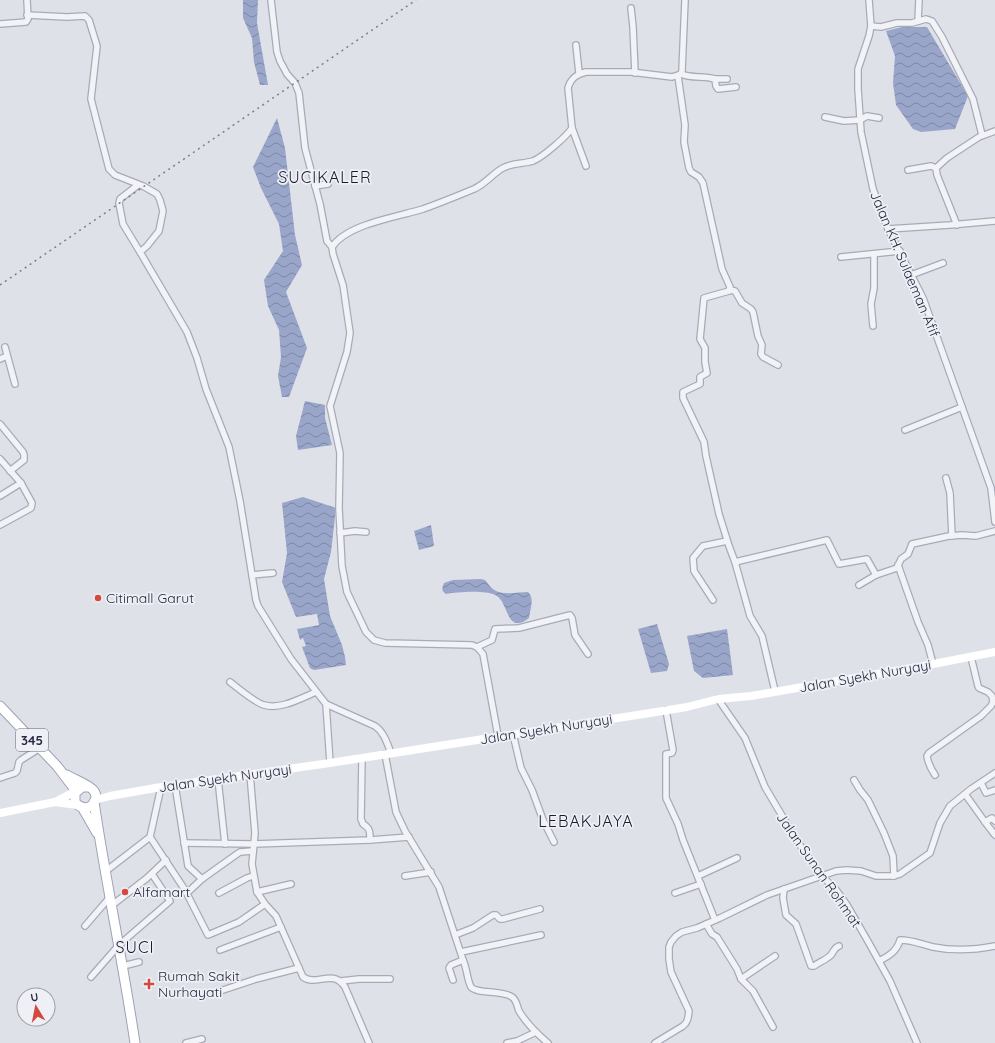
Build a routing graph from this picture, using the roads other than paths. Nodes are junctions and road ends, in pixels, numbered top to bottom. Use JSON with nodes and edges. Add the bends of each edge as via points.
{"nodes":[{"id":1,"x":27,"y":0,"type":"edge"},
{"id":2,"x":271,"y":0,"type":"edge"},
{"id":3,"x":685,"y":0,"type":"edge"},
{"id":4,"x":869,"y":0,"type":"edge"},
{"id":5,"x":919,"y":0,"type":"edge"},
{"id":6,"x":631,"y":8,"type":"dead end"},
{"id":7,"x":27,"y":15,"type":"junction"},
{"id":8,"x":918,"y":21,"type":"junction"},
{"id":9,"x":0,"y":24,"type":"edge"},
{"id":10,"x":871,"y":26,"type":"junction"},
{"id":11,"x":576,"y":45,"type":"dead end"},
{"id":12,"x":635,"y":73,"type":"junction"},
{"id":13,"x":579,"y":74,"type":"junction"},
{"id":14,"x":679,"y":75,"type":"junction"},
{"id":15,"x":715,"y":79,"type":"junction"},
{"id":16,"x":727,"y":79,"type":"dead end"},
{"id":17,"x":736,"y":87,"type":"dead end"},
{"id":18,"x":825,"y":117,"type":"dead end"},
{"id":19,"x":879,"y":118,"type":"dead end"},
{"id":20,"x":860,"y":120,"type":"junction"},
{"id":21,"x":572,"y":128,"type":"junction"},
{"id":22,"x":995,"y":132,"type":"edge"},
{"id":23,"x":982,"y":135,"type":"junction"},
{"id":24,"x":586,"y":166,"type":"dead end"},
{"id":25,"x":936,"y":168,"type":"junction"},
{"id":26,"x":908,"y":170,"type":"dead end"},
{"id":27,"x":328,"y":184,"type":"dead end"},
{"id":28,"x":138,"y":185,"type":"junction"},
{"id":29,"x":315,"y":186,"type":"junction"},
{"id":30,"x":995,"y":221,"type":"edge"},
{"id":31,"x":957,"y":225,"type":"junction"},
{"id":32,"x":888,"y":229,"type":"junction"},
{"id":33,"x":332,"y":247,"type":"junction"},
{"id":34,"x":900,"y":251,"type":"junction"},
{"id":35,"x":140,"y":252,"type":"junction"},
{"id":36,"x":874,"y":254,"type":"junction"},
{"id":37,"x":841,"y":257,"type":"dead end"},
{"id":38,"x":943,"y":263,"type":"dead end"},
{"id":39,"x":911,"y":275,"type":"junction"},
{"id":40,"x":730,"y":290,"type":"junction"},
{"id":41,"x":873,"y":326,"type":"dead end"},
{"id":42,"x":5,"y":347,"type":"dead end"},
{"id":43,"x":7,"y":356,"type":"junction"},
{"id":44,"x":0,"y":359,"type":"edge"},
{"id":45,"x":778,"y":365,"type":"dead end"},
{"id":46,"x":15,"y":384,"type":"dead end"},
{"id":47,"x":962,"y":407,"type":"junction"},
{"id":48,"x":0,"y":424,"type":"edge"},
{"id":49,"x":905,"y":430,"type":"dead end"},
{"id":50,"x":0,"y":459,"type":"edge"},
{"id":51,"x":10,"y":471,"type":"junction"},
{"id":52,"x":946,"y":478,"type":"dead end"},
{"id":53,"x":21,"y":483,"type":"junction"},
{"id":54,"x":0,"y":496,"type":"edge"},
{"id":55,"x":995,"y":522,"type":"edge"},
{"id":56,"x":0,"y":525,"type":"edge"},
{"id":57,"x":995,"y":531,"type":"edge"},
{"id":58,"x":366,"y":532,"type":"dead end"},
{"id":59,"x":340,"y":533,"type":"junction"},
{"id":60,"x":952,"y":536,"type":"junction"},
{"id":61,"x":727,"y":541,"type":"junction"},
{"id":62,"x":735,"y":562,"type":"junction"},
{"id":63,"x":898,"y":565,"type":"junction"},
{"id":64,"x":273,"y":573,"type":"dead end"},
{"id":65,"x":252,"y":575,"type":"junction"},
{"id":66,"x":876,"y":575,"type":"junction"},
{"id":67,"x":859,"y":584,"type":"dead end"},
{"id":68,"x":713,"y":600,"type":"dead end"},
{"id":69,"x":477,"y":647,"type":"junction"},
{"id":70,"x":995,"y":652,"type":"edge"},
{"id":71,"x":588,"y":654,"type":"dead end"},
{"id":72,"x":971,"y":657,"type":"junction"},
{"id":73,"x":933,"y":664,"type":"junction"},
{"id":74,"x":230,"y":682,"type":"dead end"},
{"id":75,"x":316,"y":692,"type":"junction"},
{"id":76,"x":775,"y":692,"type":"junction"},
{"id":77,"x":718,"y":699,"type":"junction"},
{"id":78,"x":326,"y":704,"type":"junction"},
{"id":79,"x":2,"y":710,"type":"edge"},
{"id":80,"x":666,"y":710,"type":"junction"},
{"id":81,"x":513,"y":734,"type":"junction"},
{"id":82,"x":498,"y":736,"type":"junction"},
{"id":83,"x":40,"y":748,"type":"junction"},
{"id":84,"x":388,"y":754,"type":"junction"},
{"id":85,"x":362,"y":758,"type":"junction"},
{"id":86,"x":330,"y":763,"type":"junction"},
{"id":87,"x":64,"y":773,"type":"junction"},
{"id":88,"x":995,"y":773,"type":"edge"},
{"id":89,"x":250,"y":774,"type":"junction"},
{"id":90,"x":935,"y":775,"type":"dead end"},
{"id":91,"x":0,"y":778,"type":"edge"},
{"id":92,"x":218,"y":779,"type":"junction"},
{"id":93,"x":854,"y":780,"type":"dead end"},
{"id":94,"x":981,"y":783,"type":"junction"},
{"id":95,"x":175,"y":785,"type":"junction"},
{"id":96,"x":161,"y":787,"type":"junction"},
{"id":97,"x":995,"y":790,"type":"edge"},
{"id":98,"x":76,"y":791,"type":"junction"},
{"id":99,"x":965,"y":794,"type":"junction"},
{"id":100,"x":93,"y":795,"type":"junction"},
{"id":101,"x":55,"y":802,"type":"junction"},
{"id":102,"x":79,"y":806,"type":"junction"},
{"id":103,"x":0,"y":813,"type":"edge"},
{"id":104,"x":995,"y":821,"type":"edge"},
{"id":105,"x":985,"y":822,"type":"junction"},
{"id":106,"x":995,"y":835,"type":"edge"},
{"id":107,"x":99,"y":837,"type":"junction"},
{"id":108,"x":150,"y":837,"type":"junction"},
{"id":109,"x":409,"y":837,"type":"junction"},
{"id":110,"x":370,"y":840,"type":"junction"},
{"id":111,"x":554,"y":842,"type":"dead end"},
{"id":112,"x":184,"y":843,"type":"junction"},
{"id":113,"x":225,"y":844,"type":"junction"},
{"id":114,"x":253,"y":844,"type":"junction"},
{"id":115,"x":253,"y":852,"type":"junction"},
{"id":116,"x":737,"y":858,"type":"dead end"},
{"id":117,"x":166,"y":860,"type":"junction"},
{"id":118,"x":106,"y":871,"type":"junction"},
{"id":119,"x":431,"y":872,"type":"junction"},
{"id":120,"x":152,"y":874,"type":"junction"},
{"id":121,"x":253,"y":876,"type":"junction"},
{"id":122,"x":405,"y":876,"type":"dead end"},
{"id":123,"x":698,"y":876,"type":"junction"},
{"id":124,"x":822,"y":876,"type":"junction"},
{"id":125,"x":894,"y":876,"type":"junction"},
{"id":126,"x":202,"y":879,"type":"junction"},
{"id":127,"x":291,"y":884,"type":"dead end"},
{"id":128,"x":701,"y":884,"type":"junction"},
{"id":129,"x":784,"y":889,"type":"junction"},
{"id":130,"x":257,"y":892,"type":"junction"},
{"id":131,"x":187,"y":893,"type":"junction"},
{"id":132,"x":219,"y":893,"type":"dead end"},
{"id":133,"x":675,"y":893,"type":"dead end"},
{"id":134,"x":111,"y":901,"type":"junction"},
{"id":135,"x":265,"y":904,"type":"junction"},
{"id":136,"x":540,"y":909,"type":"dead end"},
{"id":137,"x":715,"y":920,"type":"junction"},
{"id":138,"x":706,"y":924,"type":"junction"},
{"id":139,"x":85,"y":926,"type":"dead end"},
{"id":140,"x":281,"y":927,"type":"junction"},
{"id":141,"x":455,"y":935,"type":"junction"},
{"id":142,"x":540,"y":935,"type":"dead end"},
{"id":143,"x":119,"y":945,"type":"junction"},
{"id":144,"x":839,"y":946,"type":"dead end"},
{"id":145,"x":995,"y":946,"type":"edge"},
{"id":146,"x":220,"y":950,"type":"dead end"},
{"id":147,"x":460,"y":952,"type":"junction"},
{"id":148,"x":776,"y":956,"type":"dead end"},
{"id":149,"x":463,"y":960,"type":"junction"},
{"id":150,"x":879,"y":961,"type":"junction"},
{"id":151,"x":139,"y":962,"type":"dead end"},
{"id":152,"x":123,"y":966,"type":"junction"},
{"id":153,"x":300,"y":968,"type":"junction"},
{"id":154,"x":91,"y":978,"type":"dead end"},
{"id":155,"x":390,"y":979,"type":"dead end"},
{"id":156,"x":741,"y":979,"type":"junction"},
{"id":157,"x":453,"y":980,"type":"dead end"},
{"id":158,"x":341,"y":981,"type":"junction"},
{"id":159,"x":217,"y":992,"type":"dead end"},
{"id":160,"x":773,"y":1026,"type":"dead end"},
{"id":161,"x":534,"y":1033,"type":"junction"},
{"id":162,"x":202,"y":1039,"type":"dead end"},
{"id":163,"x":136,"y":1043,"type":"edge"},
{"id":164,"x":186,"y":1043,"type":"edge"},
{"id":165,"x":369,"y":1043,"type":"edge"},
{"id":166,"x":507,"y":1043,"type":"edge"},
{"id":167,"x":548,"y":1043,"type":"edge"},
{"id":168,"x":655,"y":1043,"type":"edge"},
{"id":169,"x":917,"y":1043,"type":"edge"}],
"edges":[{"from":1,"to":7,"type":"street"},
{"from":2,"to":29,"type":"street","via":[[277,52],[282,66],[299,93],[305,148]]},
{"from":3,"to":14,"type":"street","via":[[682,70]]},
{"from":4,"to":10,"type":"street","name":"Jalan KH. Sulaeman Afif"},
{"from":5,"to":8,"type":"street"},
{"from":6,"to":12,"type":"street"},
{"from":7,"to":9,"type":"street","via":[[24,23]]},
{"from":7,"to":28,"type":"street","via":[[85,16],[89,20],[97,46],[92,107],[98,121],[108,167],[115,175]]},
{"from":8,"to":10,"type":"street","via":[[881,27]]},
{"from":8,"to":23,"type":"street","via":[[932,21],[942,37],[973,99]]},
{"from":10,"to":20,"type":"street","name":"Jalan KH. Sulaeman Afif","via":[[858,69]]},
{"from":11,"to":13,"type":"street"},
{"from":12,"to":13,"type":"street"},
{"from":12,"to":14,"type":"street","via":[[672,77]]},
{"from":13,"to":21,"type":"street","via":[[568,88]]},
{"from":14,"to":15,"type":"street"},
{"from":14,"to":40,"type":"street","via":[[685,125],[684,142],[689,168],[703,183],[722,269]]},
{"from":15,"to":16,"type":"street"},
{"from":15,"to":17,"type":"street","via":[[718,89]]},
{"from":18,"to":20,"type":"street"},
{"from":19,"to":20,"type":"street","via":[[867,116]]},
{"from":20,"to":32,"type":"street","name":"Jalan KH. Sulaeman Afif","via":[[873,189]]},
{"from":21,"to":24,"type":"street"},
{"from":21,"to":33,"type":"street","via":[[535,160],[503,168],[483,185],[438,203],[365,226],[341,237]]},
{"from":22,"to":23,"type":"street"},
{"from":23,"to":25,"type":"street"},
{"from":25,"to":26,"type":"street","via":[[931,166]]},
{"from":25,"to":31,"type":"street"},
{"from":27,"to":29,"type":"street"},
{"from":28,"to":35,"type":"street","via":[[120,198],[119,203],[123,224]]},
{"from":28,"to":35,"type":"street","via":[[157,194],[163,211],[159,232]]},
{"from":29,"to":33,"type":"street","via":[[328,241]]},
{"from":30,"to":31,"type":"street"},
{"from":31,"to":32,"type":"street"},
{"from":32,"to":34,"type":"street","name":"Jalan KH. Sulaeman Afif"},
{"from":33,"to":59,"type":"street","via":[[343,285],[350,333],[347,352],[330,406],[340,453]]},
{"from":34,"to":36,"type":"street"},
{"from":34,"to":39,"type":"street","name":"Jalan KH. Sulaeman Afif"},
{"from":35,"to":65,"type":"street","via":[[187,332],[229,447]]},
{"from":36,"to":37,"type":"street"},
{"from":36,"to":41,"type":"street","via":[[874,288],[871,304]]},
{"from":38,"to":39,"type":"street"},
{"from":39,"to":47,"type":"street","name":"Jalan KH. Sulaeman Afif","via":[[923,298]]},
{"from":40,"to":45,"type":"street","via":[[735,291],[742,303],[754,312],[762,345],[761,354]]},
{"from":40,"to":61,"type":"street","via":[[704,298],[700,339],[705,348],[707,373],[700,377],[700,384],[682,394],[704,442]]},
{"from":42,"to":43,"type":"street"},
{"from":43,"to":44,"type":"street"},
{"from":43,"to":46,"type":"street"},
{"from":47,"to":49,"type":"street"},
{"from":47,"to":55,"type":"street","name":"Jalan KH. Sulaeman Afif","via":[[991,488]]},
{"from":48,"to":51,"type":"street","via":[[24,455],[24,460]]},
{"from":50,"to":51,"type":"street"},
{"from":51,"to":53,"type":"street"},
{"from":52,"to":60,"type":"street","via":[[950,493]]},
{"from":53,"to":54,"type":"street"},
{"from":53,"to":56,"type":"street","via":[[32,506]]},
{"from":57,"to":60,"type":"street","via":[[976,536]]},
{"from":58,"to":59,"type":"street"},
{"from":59,"to":69,"type":"street","via":[[347,592],[369,635],[385,644]]},
{"from":60,"to":63,"type":"street","via":[[912,544],[908,554]]},
{"from":61,"to":62,"type":"street"},
{"from":61,"to":68,"type":"street","via":[[702,546],[693,558],[694,571]]},
{"from":62,"to":66,"type":"street","via":[[827,540],[839,564],[867,559]]},
{"from":62,"to":76,"type":"street","via":[[750,616],[762,636]]},
{"from":63,"to":66,"type":"street","via":[[897,568]]},
{"from":63,"to":73,"type":"street"},
{"from":64,"to":65,"type":"street"},
{"from":65,"to":75,"type":"street","via":[[258,606],[291,659]]},
{"from":66,"to":67,"type":"street"},
{"from":69,"to":71,"type":"street","via":[[492,640],[495,629],[518,628],[570,615],[575,635]]},
{"from":69,"to":82,"type":"street","via":[[483,654]]},
{"from":70,"to":72,"type":"main road","name":"Jalan Syekh Nuryayi"},
{"from":72,"to":73,"type":"main road","name":"Jalan Syekh Nuryayi"},
{"from":72,"to":90,"type":"street","via":[[978,686],[992,696],[993,702],[981,716],[929,753],[928,761]]},
{"from":73,"to":76,"type":"main road","name":"Jalan Syekh Nuryayi"},
{"from":74,"to":75,"type":"street","via":[[259,703],[270,706],[291,702]]},
{"from":75,"to":78,"type":"street"},
{"from":76,"to":77,"type":"main road","name":"Jalan Syekh Nuryayi"},
{"from":77,"to":80,"type":"main road","name":"Jalan Syekh Nuryayi"},
{"from":77,"to":124,"type":"street","name":"Jalan Sunan Rohmat","via":[[745,738],[765,787],[778,810]]},
{"from":78,"to":84,"type":"street","via":[[379,729],[385,738]]},
{"from":78,"to":86,"type":"street"},
{"from":79,"to":83,"type":"main road","number":"345"},
{"from":80,"to":81,"type":"main road","name":"Jalan Syekh Nuryayi"},
{"from":80,"to":123,"type":"street","via":[[674,750],[666,754],[666,798]]},
{"from":81,"to":82,"type":"main road","name":"Jalan Syekh Nuryayi"},
{"from":81,"to":111,"type":"street","via":[[521,768]]},
{"from":82,"to":84,"type":"main road","name":"Jalan Syekh Nuryayi"},
{"from":83,"to":87,"type":"main road","number":"345"},
{"from":83,"to":91,"type":"street","via":[[21,760],[15,773]]},
{"from":84,"to":85,"type":"main road","name":"Jalan Syekh Nuryayi"},
{"from":84,"to":109,"type":"street","via":[[395,809]]},
{"from":85,"to":86,"type":"main road","name":"Jalan Syekh Nuryayi"},
{"from":85,"to":110,"type":"street","via":[[361,819],[370,829]]},
{"from":86,"to":89,"type":"main road","name":"Jalan Syekh Nuryayi"},
{"from":87,"to":98,"type":"main road","number":"345"},
{"from":87,"to":100,"type":"main road","number":"345"},
{"from":88,"to":94,"type":"street"},
{"from":89,"to":92,"type":"main road","name":"Jalan Syekh Nuryayi"},
{"from":89,"to":114,"type":"street","via":[[255,833]]},
{"from":92,"to":95,"type":"main road","name":"Jalan Syekh Nuryayi"},
{"from":92,"to":113,"type":"street"},
{"from":93,"to":125,"type":"street","via":[[868,800],[884,833],[893,856]]},
{"from":94,"to":97,"type":"street","via":[[986,793]]},
{"from":94,"to":99,"type":"street"},
{"from":95,"to":96,"type":"main road","name":"Jalan Syekh Nuryayi"},
{"from":95,"to":112,"type":"street"},
{"from":96,"to":100,"type":"main road","name":"Jalan Syekh Nuryayi","via":[[110,796]]},
{"from":96,"to":108,"type":"street"},
{"from":98,"to":100,"type":"main road","via":[[82,787]]},
{"from":98,"to":101,"type":"main road"},
{"from":98,"to":102,"type":"main road","via":[[74,796]]},
{"from":99,"to":105,"type":"street"},
{"from":99,"to":125,"type":"street","via":[[946,812],[930,853]]},
{"from":100,"to":102,"type":"main road","via":[[90,806]]},
{"from":100,"to":107,"type":"main road"},
{"from":101,"to":102,"type":"main road"},
{"from":101,"to":103,"type":"main road"},
{"from":102,"to":107,"type":"main road"},
{"from":104,"to":105,"type":"street","via":[[992,818]]},
{"from":105,"to":106,"type":"street"},
{"from":107,"to":118,"type":"main road"},
{"from":108,"to":117,"type":"street"},
{"from":108,"to":118,"type":"street"},
{"from":109,"to":110,"type":"street"},
{"from":109,"to":119,"type":"street"},
{"from":110,"to":114,"type":"street"},
{"from":112,"to":113,"type":"street"},
{"from":112,"to":126,"type":"street","via":[[188,866]]},
{"from":113,"to":114,"type":"street"},
{"from":114,"to":115,"type":"street"},
{"from":115,"to":121,"type":"street"},
{"from":115,"to":126,"type":"street","via":[[240,852]]},
{"from":116,"to":123,"type":"street"},
{"from":117,"to":120,"type":"street"},
{"from":117,"to":131,"type":"street"},
{"from":118,"to":134,"type":"main road"},
{"from":119,"to":122,"type":"street"},
{"from":119,"to":141,"type":"street","via":[[441,891]]},
{"from":120,"to":134,"type":"street"},
{"from":120,"to":143,"type":"street","via":[[170,901]]},
{"from":121,"to":130,"type":"street"},
{"from":121,"to":132,"type":"street"},
{"from":123,"to":128,"type":"street"},
{"from":124,"to":125,"type":"street","via":[[847,870],[876,876]]},
{"from":124,"to":129,"type":"street"},
{"from":124,"to":150,"type":"street","name":"Jalan Sunan Rohmat","via":[[847,905]]},
{"from":126,"to":131,"type":"street"},
{"from":127,"to":130,"type":"street"},
{"from":128,"to":133,"type":"street"},
{"from":128,"to":137,"type":"street"},
{"from":129,"to":137,"type":"street","via":[[767,894]]},
{"from":129,"to":144,"type":"street","via":[[786,915],[796,924],[812,966],[827,958]]},
{"from":130,"to":135,"type":"street"},
{"from":131,"to":135,"type":"street","via":[[208,935],[239,922]]},
{"from":134,"to":139,"type":"street"},
{"from":134,"to":143,"type":"main road"},
{"from":135,"to":140,"type":"street","via":[[275,913]]},
{"from":136,"to":141,"type":"street","via":[[503,919],[493,915],[473,928]]},
{"from":137,"to":138,"type":"street"},
{"from":138,"to":156,"type":"street","via":[[712,934],[718,936]]},
{"from":138,"to":168,"type":"street","via":[[682,932],[671,942],[671,972],[689,1011],[687,1023]]},
{"from":140,"to":146,"type":"street"},
{"from":140,"to":153,"type":"street"},
{"from":141,"to":147,"type":"street"},
{"from":142,"to":147,"type":"street"},
{"from":143,"to":152,"type":"main road"},
{"from":143,"to":154,"type":"street"},
{"from":145,"to":150,"type":"street","via":[[957,949],[900,940],[890,955]]},
{"from":147,"to":149,"type":"street"},
{"from":148,"to":156,"type":"street"},
{"from":149,"to":157,"type":"street","via":[[449,968]]},
{"from":149,"to":161,"type":"street","via":[[472,988],[512,997]]},
{"from":150,"to":169,"type":"street","name":"Jalan Sunan Rohmat"},
{"from":151,"to":152,"type":"street"},
{"from":152,"to":163,"type":"main road"},
{"from":153,"to":158,"type":"street","via":[[306,979],[332,978]]},
{"from":153,"to":159,"type":"street"},
{"from":155,"to":158,"type":"street"},
{"from":156,"to":160,"type":"street","via":[[753,991]]},
{"from":158,"to":165,"type":"street"},
{"from":161,"to":166,"type":"street"},
{"from":161,"to":167,"type":"street"},
{"from":162,"to":164,"type":"street"}]}
